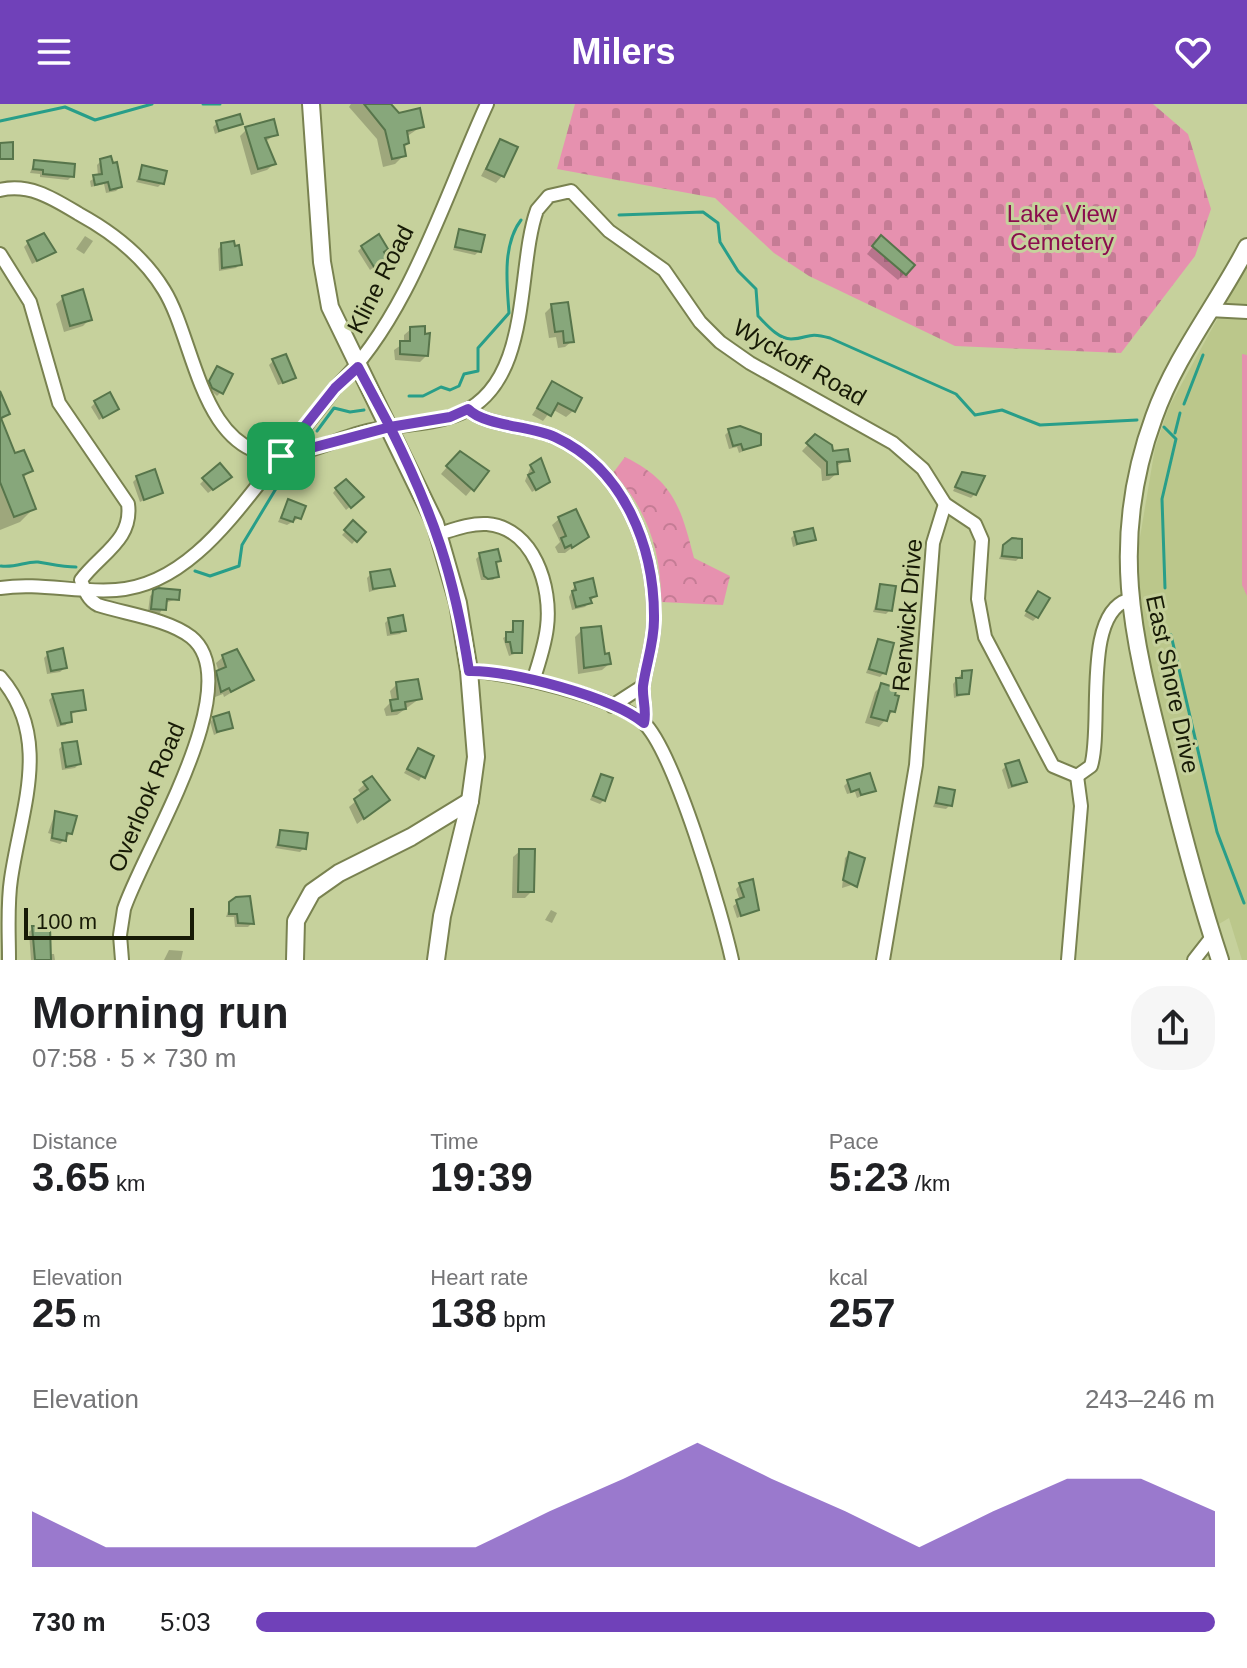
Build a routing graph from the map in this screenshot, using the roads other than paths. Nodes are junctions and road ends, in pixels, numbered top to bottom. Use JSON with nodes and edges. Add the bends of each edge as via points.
{"nodes":[{"id":1,"x":311,"y":104,"type":"edge"},
{"id":2,"x":487,"y":104,"type":"edge"},
{"id":3,"x":0,"y":190,"type":"edge"},
{"id":4,"x":1247,"y":247,"type":"edge"},
{"id":5,"x":0,"y":254,"type":"edge"},
{"id":6,"x":1209,"y":310,"type":"junction"},
{"id":7,"x":1247,"y":312,"type":"edge"},
{"id":8,"x":358,"y":367,"type":"junction"},
{"id":9,"x":468,"y":409,"type":"junction"},
{"id":10,"x":390,"y":427,"type":"junction"},
{"id":11,"x":281,"y":456,"type":"junction"},
{"id":12,"x":945,"y":504,"type":"junction"},
{"id":13,"x":439,"y":534,"type":"junction"},
{"id":14,"x":0,"y":588,"type":"edge"},
{"id":15,"x":84,"y":589,"type":"junction"},
{"id":16,"x":1128,"y":600,"type":"junction"},
{"id":17,"x":469,"y":671,"type":"junction"},
{"id":18,"x":0,"y":677,"type":"edge"},
{"id":19,"x":533,"y":681,"type":"junction"},
{"id":20,"x":643,"y":686,"type":"junction"},
{"id":21,"x":612,"y":706,"type":"junction"},
{"id":22,"x":644,"y":723,"type":"junction"},
{"id":23,"x":1077,"y":776,"type":"junction"},
{"id":24,"x":470,"y":801,"type":"junction"},
{"id":25,"x":1212,"y":937,"type":"junction"},
{"id":26,"x":9,"y":960,"type":"edge"},
{"id":27,"x":122,"y":960,"type":"edge"},
{"id":28,"x":295,"y":960,"type":"edge"},
{"id":29,"x":436,"y":960,"type":"edge"},
{"id":30,"x":732,"y":960,"type":"edge"},
{"id":31,"x":883,"y":960,"type":"edge"},
{"id":32,"x":1068,"y":960,"type":"edge"},
{"id":33,"x":1194,"y":960,"type":"edge"},
{"id":34,"x":1220,"y":960,"type":"edge"}],
"edges":[{"from":1,"to":8,"type":"street","via":[[325,285],[338,329]]},
{"from":2,"to":8,"type":"street","name":"Kline Road","via":[[409,280]]},
{"from":3,"to":11,"type":"street","via":[[20,188],[51,198],[88,218],[141,259],[173,306],[198,384],[217,415],[248,447]]},
{"from":4,"to":6,"type":"street","name":"East Shore Drive"},
{"from":5,"to":15,"type":"street","via":[[33,310],[59,403],[128,504],[123,536],[81,580]]},
{"from":6,"to":7,"type":"street"},
{"from":6,"to":16,"type":"street","name":"East Shore Drive","via":[[1172,373],[1141,457],[1128,539]]},
{"from":8,"to":10,"type":"street"},
{"from":8,"to":11,"type":"street","name":"Kline Road"},
{"from":9,"to":10,"type":"street"},
{"from":9,"to":12,"type":"street","name":"Wyckoff Road","via":[[497,378],[516,334],[537,210],[549,196],[571,191],[609,231],[664,270],[720,342],[893,443],[923,469]]},
{"from":9,"to":20,"type":"street","via":[[478,417],[538,430],[570,445],[605,474],[625,503],[641,534],[652,584],[653,636]]},
{"from":10,"to":11,"type":"street"},
{"from":10,"to":13,"type":"street"},
{"from":11,"to":15,"type":"street","name":"Kline Road","via":[[234,518],[184,560],[133,587]]},
{"from":12,"to":23,"type":"street","via":[[980,532],[978,599],[985,637],[1053,766]]},
{"from":12,"to":31,"type":"street","name":"Renwick Drive","via":[[933,543],[916,765]]},
{"from":13,"to":17,"type":"street"},
{"from":13,"to":19,"type":"street","via":[[489,524],[508,531],[536,559],[548,615]]},
{"from":14,"to":15,"type":"street","name":"Kline Road"},
{"from":15,"to":27,"type":"street","name":"Overlook Road","via":[[98,605],[189,636],[203,651],[209,671],[197,740],[124,909]]},
{"from":16,"to":23,"type":"street","via":[[1106,620],[1094,756],[1086,772]]},
{"from":16,"to":25,"type":"street","name":"East Shore Drive"},
{"from":17,"to":19,"type":"street"},
{"from":17,"to":24,"type":"street","via":[[476,757]]},
{"from":18,"to":26,"type":"street","via":[[24,718],[32,760],[10,885]]},
{"from":19,"to":21,"type":"street"},
{"from":20,"to":21,"type":"street"},
{"from":20,"to":22,"type":"street"},
{"from":21,"to":22,"type":"street"},
{"from":22,"to":30,"type":"street","via":[[681,797]]},
{"from":23,"to":32,"type":"street","via":[[1081,806]]},
{"from":24,"to":28,"type":"street","via":[[312,892],[296,921]]},
{"from":24,"to":29,"type":"street"},
{"from":25,"to":33,"type":"street"},
{"from":25,"to":34,"type":"street","name":"East Shore Drive"}]}
